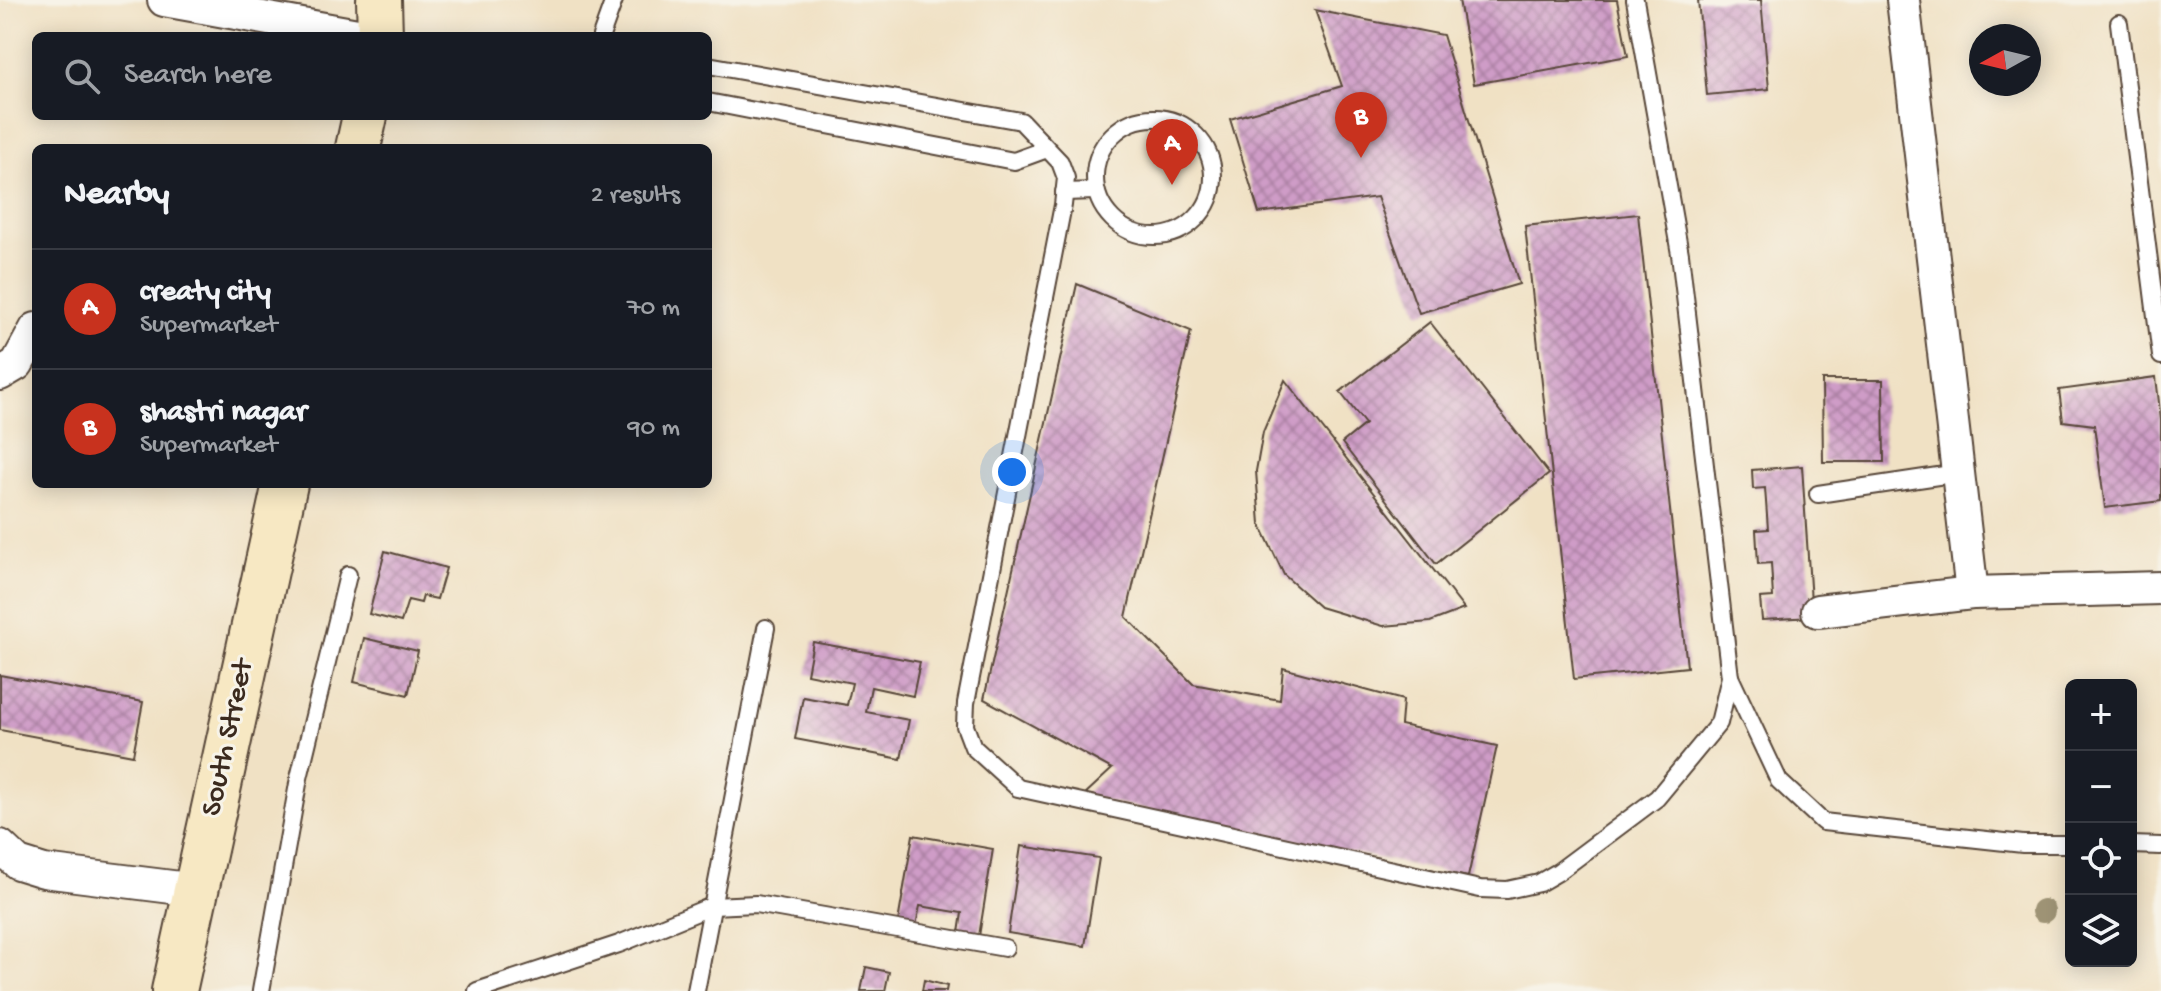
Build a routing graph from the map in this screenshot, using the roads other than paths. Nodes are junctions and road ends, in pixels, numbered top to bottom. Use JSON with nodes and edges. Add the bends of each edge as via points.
{"nodes":[{"id":1,"x":164,"y":0,"type":"edge"},
{"id":2,"x":379,"y":0,"type":"edge"},
{"id":3,"x":614,"y":0,"type":"edge"},
{"id":4,"x":1635,"y":0,"type":"edge"},
{"id":5,"x":1903,"y":0,"type":"edge"},
{"id":6,"x":2119,"y":23,"type":"dead end"},
{"id":7,"x":341,"y":32,"type":"edge"},
{"id":8,"x":380,"y":32,"type":"edge"},
{"id":9,"x":602,"y":32,"type":"edge"},
{"id":10,"x":712,"y":66,"type":"edge"},
{"id":11,"x":712,"y":103,"type":"edge"},
{"id":12,"x":364,"y":120,"type":"edge"},
{"id":13,"x":359,"y":144,"type":"edge"},
{"id":14,"x":1047,"y":149,"type":"junction"},
{"id":15,"x":1096,"y":191,"type":"junction"},
{"id":16,"x":1064,"y":192,"type":"junction"},
{"id":17,"x":32,"y":336,"type":"edge"},
{"id":18,"x":2161,"y":356,"type":"edge"},
{"id":19,"x":0,"y":374,"type":"edge"},
{"id":20,"x":1958,"y":473,"type":"junction"},
{"id":21,"x":284,"y":488,"type":"edge"},
{"id":22,"x":1818,"y":494,"type":"dead end"},
{"id":23,"x":348,"y":575,"type":"dead end"},
{"id":24,"x":2161,"y":588,"type":"edge"},
{"id":25,"x":1972,"y":593,"type":"junction"},
{"id":26,"x":1818,"y":611,"type":"dead end"},
{"id":27,"x":766,"y":628,"type":"dead end"},
{"id":28,"x":1730,"y":677,"type":"junction"},
{"id":29,"x":2065,"y":844,"type":"edge"},
{"id":30,"x":2137,"y":845,"type":"edge"},
{"id":31,"x":0,"y":846,"type":"edge"},
{"id":32,"x":2161,"y":846,"type":"edge"},
{"id":33,"x":196,"y":890,"type":"junction"},
{"id":34,"x":712,"y":906,"type":"junction"},
{"id":35,"x":1005,"y":948,"type":"dead end"},
{"id":36,"x":174,"y":991,"type":"edge"},
{"id":37,"x":261,"y":991,"type":"edge"},
{"id":38,"x":477,"y":991,"type":"edge"},
{"id":39,"x":696,"y":991,"type":"edge"}],
"edges":[{"from":1,"to":7,"type":"street"},
{"from":2,"to":8,"type":"street"},
{"from":3,"to":9,"type":"lane"},
{"from":4,"to":28,"type":"lane","via":[[1680,254]]},
{"from":5,"to":20,"type":"street"},
{"from":6,"to":18,"type":"lane"},
{"from":10,"to":14,"type":"lane","via":[[1021,121]]},
{"from":11,"to":14,"type":"lane","via":[[1014,161]]},
{"from":12,"to":13,"type":"street"},
{"from":14,"to":16,"type":"lane","via":[[1060,162]]},
{"from":15,"to":15,"type":"lane","via":[[1095,172],[1110,137],[1143,118],[1181,124],[1208,152],[1213,171],[1212,191],[1197,217],[1174,233],[1154,237],[1117,223]]},
{"from":15,"to":16,"type":"lane"},
{"from":16,"to":28,"type":"lane","via":[[966,703],[965,726],[973,747],[1018,788],[1480,889],[1507,890],[1539,883],[1558,872],[1657,798],[1719,723]]},
{"from":17,"to":19,"type":"street","via":[[17,364]]},
{"from":20,"to":22,"type":"lane"},
{"from":20,"to":25,"type":"street"},
{"from":21,"to":33,"type":"street","name":"South Street"},
{"from":23,"to":37,"type":"lane","via":[[299,778]]},
{"from":24,"to":25,"type":"street"},
{"from":25,"to":26,"type":"street"},
{"from":27,"to":34,"type":"lane"},
{"from":28,"to":29,"type":"lane","via":[[1779,781],[1823,822]]},
{"from":30,"to":32,"type":"lane"},
{"from":31,"to":33,"type":"street","via":[[18,863],[44,871]]},
{"from":33,"to":36,"type":"street","name":"South Street"},
{"from":34,"to":35,"type":"lane","via":[[756,904]]},
{"from":34,"to":38,"type":"lane","via":[[633,939]]},
{"from":34,"to":39,"type":"lane"}]}
